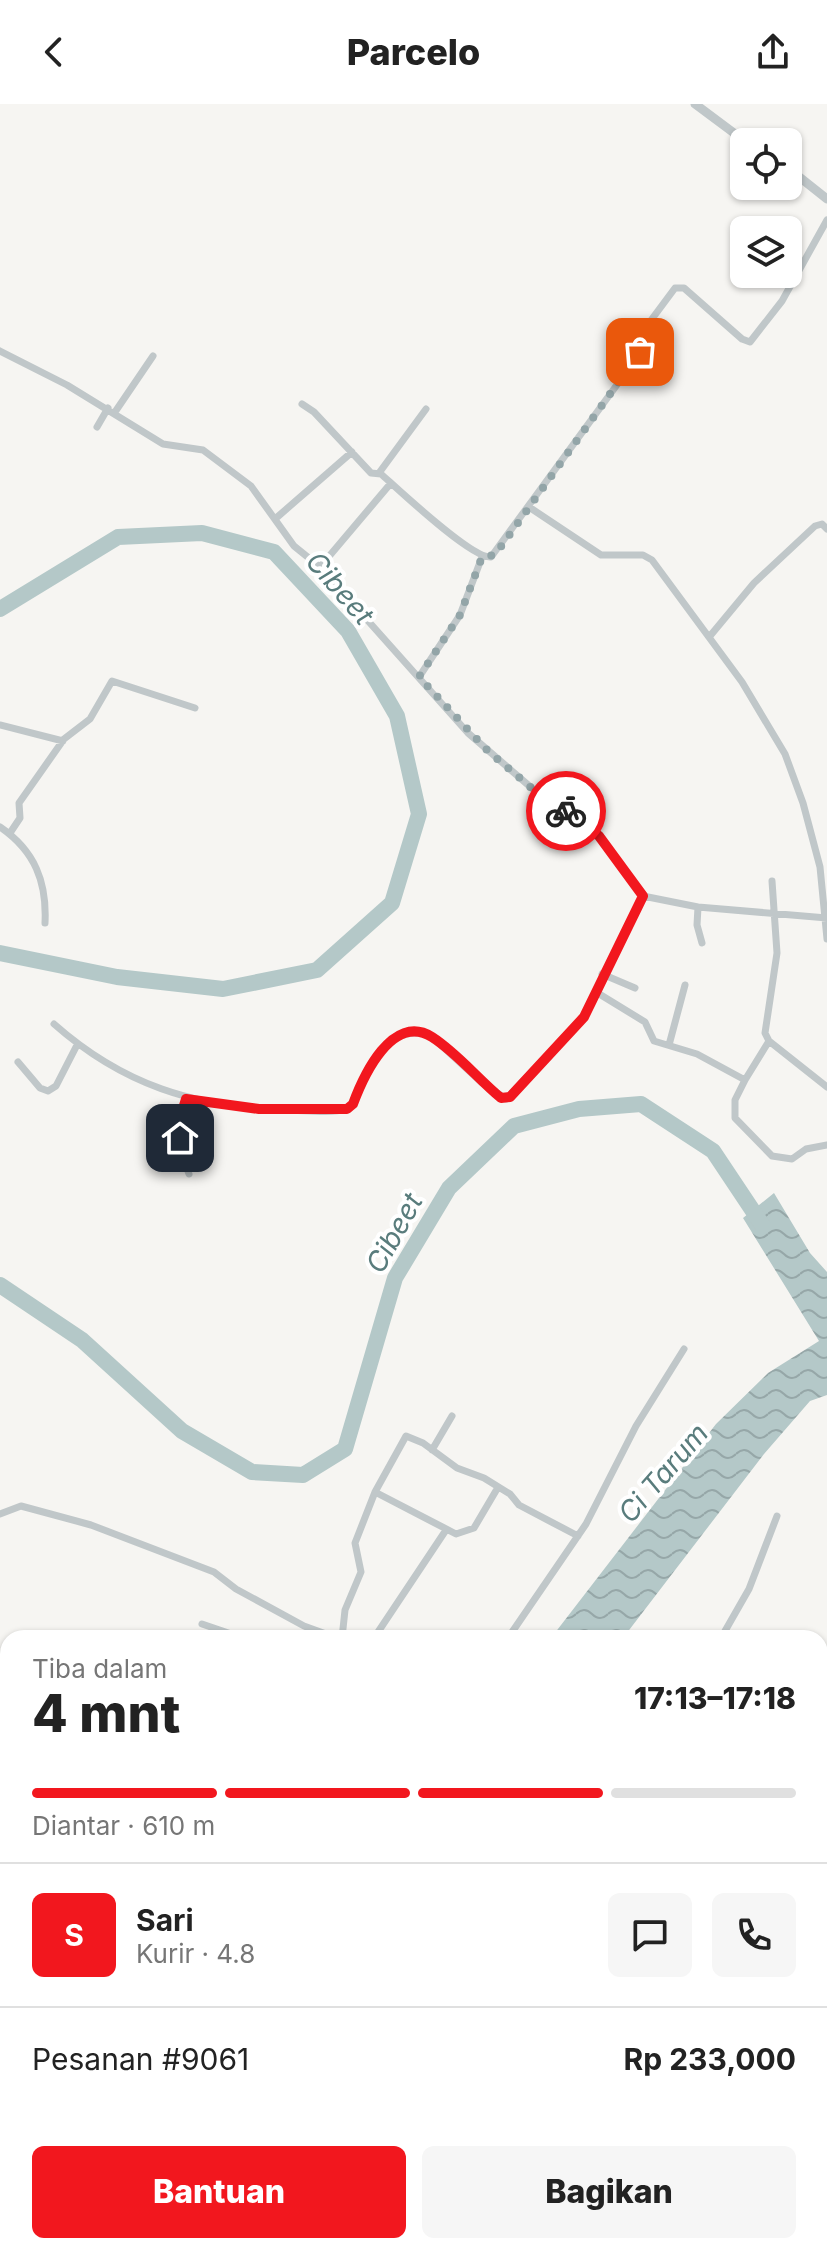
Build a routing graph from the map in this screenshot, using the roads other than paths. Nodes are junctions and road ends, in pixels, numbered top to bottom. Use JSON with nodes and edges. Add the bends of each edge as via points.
{"nodes":[{"id":1,"x":695,"y":104,"type":"edge"},
{"id":2,"x":730,"y":130,"type":"edge"},
{"id":3,"x":802,"y":179,"type":"edge"},
{"id":4,"x":827,"y":199,"type":"edge"},
{"id":5,"x":827,"y":220,"type":"edge"},
{"id":6,"x":0,"y":351,"type":"edge"},
{"id":7,"x":153,"y":356,"type":"dead end"},
{"id":8,"x":302,"y":404,"type":"dead end"},
{"id":9,"x":426,"y":409,"type":"dead end"},
{"id":10,"x":112,"y":410,"type":"junction"},
{"id":11,"x":97,"y":427,"type":"dead end"},
{"id":12,"x":352,"y":452,"type":"junction"},
{"id":13,"x":379,"y":473,"type":"junction"},
{"id":14,"x":391,"y":483,"type":"junction"},
{"id":15,"x":529,"y":507,"type":"junction"},
{"id":16,"x":275,"y":519,"type":"junction"},
{"id":17,"x":827,"y":529,"type":"edge"},
{"id":18,"x":482,"y":557,"type":"junction"},
{"id":19,"x":320,"y":567,"type":"junction"},
{"id":20,"x":710,"y":636,"type":"junction"},
{"id":21,"x":419,"y":677,"type":"junction"},
{"id":22,"x":195,"y":708,"type":"dead end"},
{"id":23,"x":0,"y":725,"type":"edge"},
{"id":24,"x":63,"y":741,"type":"junction"},
{"id":25,"x":0,"y":827,"type":"edge"},
{"id":26,"x":10,"y":833,"type":"junction"},
{"id":27,"x":772,"y":881,"type":"dead end"},
{"id":28,"x":643,"y":896,"type":"junction"},
{"id":29,"x":698,"y":907,"type":"junction"},
{"id":30,"x":772,"y":914,"type":"junction"},
{"id":31,"x":825,"y":918,"type":"edge"},
{"id":32,"x":45,"y":923,"type":"dead end"},
{"id":33,"x":827,"y":939,"type":"edge"},
{"id":34,"x":702,"y":943,"type":"dead end"},
{"id":35,"x":602,"y":974,"type":"junction"},
{"id":36,"x":685,"y":985,"type":"dead end"},
{"id":37,"x":635,"y":988,"type":"dead end"},
{"id":38,"x":596,"y":992,"type":"junction"},
{"id":39,"x":54,"y":1024,"type":"dead end"},
{"id":40,"x":769,"y":1041,"type":"junction"},
{"id":41,"x":77,"y":1045,"type":"junction"},
{"id":42,"x":669,"y":1045,"type":"junction"},
{"id":43,"x":18,"y":1062,"type":"dead end"},
{"id":44,"x":745,"y":1080,"type":"junction"},
{"id":45,"x":827,"y":1087,"type":"edge"},
{"id":46,"x":186,"y":1099,"type":"junction"},
{"id":47,"x":827,"y":1145,"type":"edge"},
{"id":48,"x":189,"y":1174,"type":"dead end"},
{"id":49,"x":684,"y":1349,"type":"dead end"},
{"id":50,"x":452,"y":1416,"type":"dead end"},
{"id":51,"x":432,"y":1450,"type":"junction"},
{"id":52,"x":497,"y":1489,"type":"junction"},
{"id":53,"x":375,"y":1492,"type":"junction"},
{"id":54,"x":0,"y":1514,"type":"edge"},
{"id":55,"x":777,"y":1516,"type":"dead end"},
{"id":56,"x":446,"y":1530,"type":"junction"},
{"id":57,"x":578,"y":1536,"type":"junction"},
{"id":58,"x":202,"y":1624,"type":"dead end"},
{"id":59,"x":220,"y":1630,"type":"edge"},
{"id":60,"x":312,"y":1630,"type":"edge"},
{"id":61,"x":341,"y":1630,"type":"edge"},
{"id":62,"x":379,"y":1630,"type":"edge"},
{"id":63,"x":513,"y":1630,"type":"edge"},
{"id":64,"x":726,"y":1630,"type":"edge"}],
"edges":[{"from":1,"to":2,"type":"street"},
{"from":3,"to":4,"type":"street"},
{"from":5,"to":15,"type":"street","via":[[782,301],[750,342],[676,287],[643,331],[638,356]]},
{"from":6,"to":10,"type":"street"},
{"from":7,"to":10,"type":"street"},
{"from":8,"to":12,"type":"street"},
{"from":9,"to":13,"type":"street"},
{"from":10,"to":11,"type":"street"},
{"from":10,"to":16,"type":"street","via":[[167,446],[203,450],[251,486]]},
{"from":12,"to":13,"type":"street","via":[[371,473]]},
{"from":12,"to":16,"type":"street"},
{"from":13,"to":14,"type":"street"},
{"from":14,"to":18,"type":"street"},
{"from":14,"to":19,"type":"street"},
{"from":15,"to":18,"type":"street","via":[[495,555]]},
{"from":15,"to":20,"type":"street","via":[[606,557],[648,557]]},
{"from":16,"to":19,"type":"street","via":[[294,546]]},
{"from":17,"to":20,"type":"street","via":[[815,526],[754,583]]},
{"from":18,"to":21,"type":"street","via":[[460,615]]},
{"from":19,"to":21,"type":"street"},
{"from":20,"to":31,"type":"street","via":[[766,720],[793,775],[820,867]]},
{"from":21,"to":28,"type":"street","via":[[488,751],[595,832]]},
{"from":22,"to":24,"type":"street","via":[[112,681],[90,719]]},
{"from":23,"to":24,"type":"street"},
{"from":24,"to":26,"type":"street","via":[[19,803],[20,818]]},
{"from":25,"to":26,"type":"street"},
{"from":26,"to":32,"type":"street","via":[[27,850],[43,883]]},
{"from":27,"to":30,"type":"street"},
{"from":28,"to":29,"type":"street"},
{"from":28,"to":35,"type":"street"},
{"from":29,"to":30,"type":"street"},
{"from":29,"to":34,"type":"street"},
{"from":30,"to":31,"type":"street"},
{"from":30,"to":40,"type":"street","via":[[777,953],[764,1026]]},
{"from":31,"to":33,"type":"street"},
{"from":35,"to":37,"type":"street"},
{"from":35,"to":38,"type":"street"},
{"from":36,"to":42,"type":"street"},
{"from":38,"to":42,"type":"street","via":[[645,1022],[654,1041]]},
{"from":38,"to":46,"type":"street","via":[[584,1017],[506,1099],[422,1033],[403,1035],[383,1047],[347,1109],[259,1109]]},
{"from":39,"to":41,"type":"street"},
{"from":40,"to":44,"type":"street"},
{"from":40,"to":45,"type":"street"},
{"from":41,"to":43,"type":"street","via":[[56,1086],[48,1091]]},
{"from":41,"to":46,"type":"street","via":[[147,1086]]},
{"from":42,"to":44,"type":"street"},
{"from":44,"to":47,"type":"street","via":[[735,1100],[735,1118],[772,1156],[792,1159],[806,1149]]},
{"from":46,"to":48,"type":"street","via":[[178,1125]]},
{"from":49,"to":57,"type":"street"},
{"from":50,"to":51,"type":"street"},
{"from":51,"to":52,"type":"street"},
{"from":51,"to":53,"type":"street","via":[[406,1436]]},
{"from":52,"to":56,"type":"street","via":[[474,1528],[456,1534]]},
{"from":52,"to":57,"type":"street"},
{"from":53,"to":56,"type":"street"},
{"from":53,"to":61,"type":"street","via":[[354,1547],[361,1572]]},
{"from":54,"to":60,"type":"street","via":[[21,1506],[59,1514],[214,1572]]},
{"from":55,"to":64,"type":"street","via":[[749,1589]]},
{"from":56,"to":62,"type":"street"},
{"from":57,"to":63,"type":"street"},
{"from":58,"to":59,"type":"street"}]}
